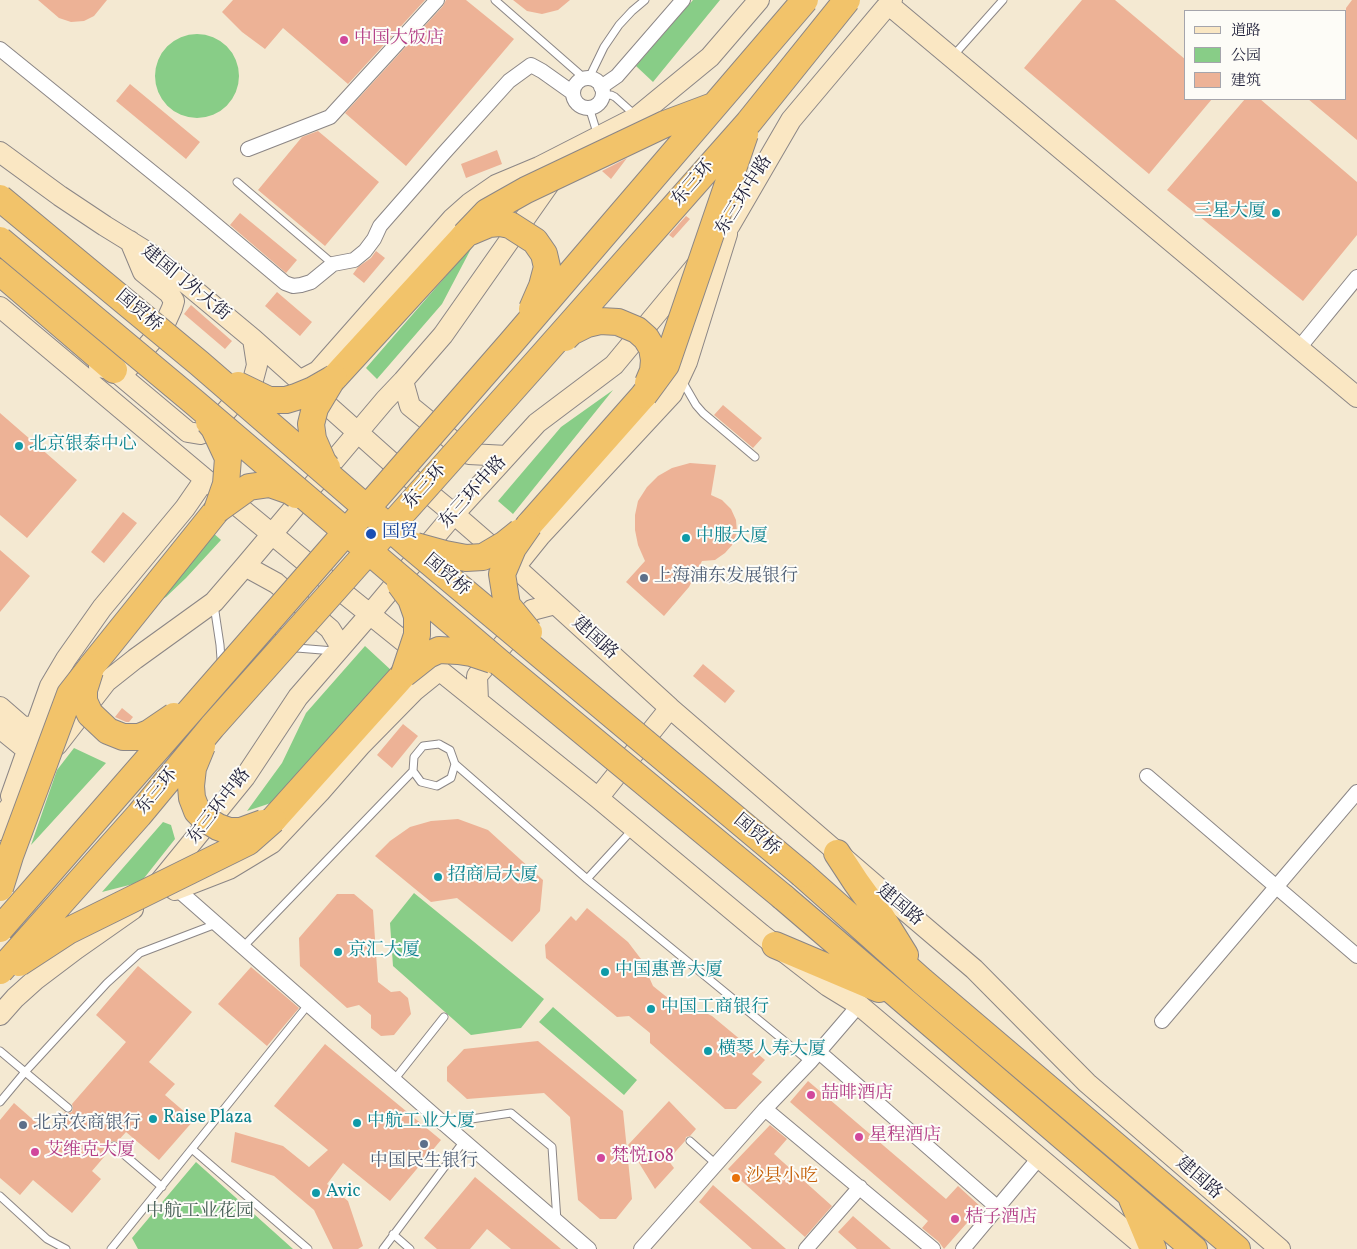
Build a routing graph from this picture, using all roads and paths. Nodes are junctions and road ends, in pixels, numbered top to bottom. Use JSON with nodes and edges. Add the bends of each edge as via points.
{"nodes":[{"id":1,"x":437,"y":0,"type":"edge"},
{"id":2,"x":494,"y":0,"type":"edge"},
{"id":3,"x":645,"y":0,"type":"edge"},
{"id":4,"x":759,"y":0,"type":"edge"},
{"id":5,"x":805,"y":0,"type":"edge"},
{"id":6,"x":847,"y":0,"type":"edge"},
{"id":7,"x":1003,"y":0,"type":"edge"},
{"id":8,"x":890,"y":2,"type":"edge"},
{"id":9,"x":677,"y":3,"type":"edge"},
{"id":10,"x":0,"y":49,"type":"edge"},
{"id":11,"x":952,"y":57,"type":"junction"},
{"id":12,"x":587,"y":78,"type":"junction"},
{"id":13,"x":602,"y":91,"type":"junction"},
{"id":14,"x":573,"y":93,"type":"junction"},
{"id":15,"x":716,"y":105,"type":"junction"},
{"id":16,"x":589,"y":108,"type":"junction"},
{"id":17,"x":637,"y":117,"type":"junction"},
{"id":18,"x":749,"y":122,"type":"junction"},
{"id":19,"x":598,"y":137,"type":"junction"},
{"id":20,"x":248,"y":149,"type":"dead end"},
{"id":21,"x":573,"y":150,"type":"junction"},
{"id":22,"x":2,"y":154,"type":"edge"},
{"id":23,"x":237,"y":182,"type":"dead end"},
{"id":24,"x":0,"y":198,"type":"edge"},
{"id":25,"x":730,"y":225,"type":"junction"},
{"id":26,"x":465,"y":235,"type":"junction"},
{"id":27,"x":0,"y":240,"type":"edge"},
{"id":28,"x":130,"y":241,"type":"junction"},
{"id":29,"x":333,"y":264,"type":"junction"},
{"id":30,"x":0,"y":272,"type":"edge"},
{"id":31,"x":1357,"y":277,"type":"edge"},
{"id":32,"x":0,"y":307,"type":"edge"},
{"id":33,"x":253,"y":339,"type":"junction"},
{"id":34,"x":512,"y":343,"type":"junction"},
{"id":35,"x":1299,"y":348,"type":"junction"},
{"id":36,"x":61,"y":357,"type":"junction"},
{"id":37,"x":200,"y":363,"type":"junction"},
{"id":38,"x":536,"y":363,"type":"junction"},
{"id":39,"x":114,"y":370,"type":"junction"},
{"id":40,"x":334,"y":378,"type":"junction"},
{"id":41,"x":299,"y":381,"type":"junction"},
{"id":42,"x":403,"y":381,"type":"junction"},
{"id":43,"x":678,"y":382,"type":"junction"},
{"id":44,"x":644,"y":395,"type":"junction"},
{"id":45,"x":1357,"y":397,"type":"edge"},
{"id":46,"x":194,"y":402,"type":"junction"},
{"id":47,"x":358,"y":432,"type":"junction"},
{"id":48,"x":507,"y":456,"type":"junction"},
{"id":49,"x":755,"y":457,"type":"dead end"},
{"id":50,"x":204,"y":479,"type":"junction"},
{"id":51,"x":341,"y":486,"type":"junction"},
{"id":52,"x":317,"y":507,"type":"junction"},
{"id":53,"x":217,"y":510,"type":"junction"},
{"id":54,"x":454,"y":514,"type":"junction"},
{"id":55,"x":529,"y":525,"type":"junction"},
{"id":56,"x":273,"y":534,"type":"junction"},
{"id":57,"x":408,"y":544,"type":"junction"},
{"id":58,"x":245,"y":566,"type":"junction"},
{"id":59,"x":515,"y":567,"type":"junction"},
{"id":60,"x":388,"y":568,"type":"junction"},
{"id":61,"x":214,"y":602,"type":"junction"},
{"id":62,"x":555,"y":604,"type":"junction"},
{"id":63,"x":370,"y":614,"type":"junction"},
{"id":64,"x":265,"y":619,"type":"dead end"},
{"id":65,"x":297,"y":648,"type":"junction"},
{"id":66,"x":340,"y":649,"type":"junction"},
{"id":67,"x":227,"y":651,"type":"dead end"},
{"id":68,"x":291,"y":655,"type":"dead end"},
{"id":69,"x":221,"y":659,"type":"junction"},
{"id":70,"x":500,"y":663,"type":"junction"},
{"id":71,"x":91,"y":667,"type":"junction"},
{"id":72,"x":558,"y":669,"type":"junction"},
{"id":73,"x":440,"y":670,"type":"junction"},
{"id":74,"x":404,"y":674,"type":"junction"},
{"id":75,"x":213,"y":677,"type":"junction"},
{"id":76,"x":478,"y":701,"type":"junction"},
{"id":77,"x":182,"y":706,"type":"dead end"},
{"id":78,"x":0,"y":708,"type":"edge"},
{"id":79,"x":670,"y":708,"type":"junction"},
{"id":80,"x":36,"y":726,"type":"junction"},
{"id":81,"x":0,"y":728,"type":"edge"},
{"id":82,"x":207,"y":728,"type":"junction"},
{"id":83,"x":27,"y":750,"type":"junction"},
{"id":84,"x":456,"y":764,"type":"junction"},
{"id":85,"x":414,"y":771,"type":"junction"},
{"id":86,"x":1147,"y":776,"type":"dead end"},
{"id":87,"x":1357,"y":792,"type":"edge"},
{"id":88,"x":598,"y":798,"type":"junction"},
{"id":89,"x":273,"y":820,"type":"junction"},
{"id":90,"x":2,"y":822,"type":"edge"},
{"id":91,"x":634,"y":828,"type":"junction"},
{"id":92,"x":837,"y":853,"type":"junction"},
{"id":93,"x":802,"y":874,"type":"joint"},
{"id":94,"x":588,"y":879,"type":"junction"},
{"id":95,"x":2,"y":883,"type":"edge"},
{"id":96,"x":1276,"y":887,"type":"junction"},
{"id":97,"x":177,"y":889,"type":"junction"},
{"id":98,"x":888,"y":896,"type":"junction"},
{"id":99,"x":143,"y":903,"type":"junction"},
{"id":100,"x":216,"y":924,"type":"junction"},
{"id":101,"x":0,"y":929,"type":"edge"},
{"id":102,"x":775,"y":945,"type":"junction"},
{"id":103,"x":243,"y":947,"type":"junction"},
{"id":104,"x":1357,"y":956,"type":"edge"},
{"id":105,"x":0,"y":971,"type":"edge"},
{"id":106,"x":0,"y":976,"type":"edge"},
{"id":107,"x":922,"y":980,"type":"junction"},
{"id":108,"x":902,"y":1000,"type":"junction"},
{"id":109,"x":308,"y":1005,"type":"junction"},
{"id":110,"x":859,"y":1005,"type":"junction"},
{"id":111,"x":951,"y":1005,"type":"junction"},
{"id":112,"x":0,"y":1015,"type":"edge"},
{"id":113,"x":444,"y":1017,"type":"dead end"},
{"id":114,"x":1162,"y":1020,"type":"dead end"},
{"id":115,"x":0,"y":1051,"type":"edge"},
{"id":116,"x":815,"y":1056,"type":"junction"},
{"id":117,"x":25,"y":1072,"type":"junction"},
{"id":118,"x":394,"y":1080,"type":"junction"},
{"id":119,"x":0,"y":1102,"type":"edge"},
{"id":120,"x":68,"y":1108,"type":"dead end"},
{"id":121,"x":765,"y":1108,"type":"junction"},
{"id":122,"x":443,"y":1123,"type":"junction"},
{"id":123,"x":690,"y":1141,"type":"dead end"},
{"id":124,"x":464,"y":1142,"type":"junction"},
{"id":125,"x":114,"y":1146,"type":"dead end"},
{"id":126,"x":192,"y":1149,"type":"junction"},
{"id":127,"x":1039,"y":1158,"type":"junction"},
{"id":128,"x":716,"y":1164,"type":"junction"},
{"id":129,"x":162,"y":1187,"type":"junction"},
{"id":130,"x":860,"y":1187,"type":"junction"},
{"id":131,"x":1129,"y":1193,"type":"junction"},
{"id":132,"x":0,"y":1196,"type":"edge"},
{"id":133,"x":998,"y":1208,"type":"junction"},
{"id":134,"x":557,"y":1221,"type":"junction"},
{"id":135,"x":393,"y":1234,"type":"junction"},
{"id":136,"x":66,"y":1249,"type":"edge"},
{"id":137,"x":111,"y":1249,"type":"edge"},
{"id":138,"x":308,"y":1249,"type":"edge"},
{"id":139,"x":382,"y":1249,"type":"edge"},
{"id":140,"x":410,"y":1249,"type":"edge"},
{"id":141,"x":589,"y":1249,"type":"edge"},
{"id":142,"x":641,"y":1249,"type":"edge"},
{"id":143,"x":806,"y":1249,"type":"edge"},
{"id":144,"x":933,"y":1249,"type":"edge"},
{"id":145,"x":963,"y":1249,"type":"edge"},
{"id":146,"x":1147,"y":1249,"type":"edge"},
{"id":147,"x":1153,"y":1249,"type":"edge"},
{"id":148,"x":1194,"y":1249,"type":"edge"},
{"id":149,"x":1237,"y":1249,"type":"edge"},
{"id":150,"x":1280,"y":1249,"type":"edge"}],
"edges":[{"from":1,"to":20,"type":"street","via":[[330,117]]},
{"from":2,"to":12,"type":"lane"},
{"from":3,"to":12,"type":"lane","via":[[619,25]]},
{"from":4,"to":17,"type":"street","via":[[710,57]]},
{"from":5,"to":15,"type":"highway","name":"东三环","bridge":true},
{"from":6,"to":18,"type":"highway","name":"东三环","bridge":true},
{"from":7,"to":11,"type":"lane"},
{"from":8,"to":11,"type":"street"},
{"from":8,"to":25,"type":"street","name":"东三环中路","via":[[791,120]]},
{"from":9,"to":13,"type":"street"},
{"from":10,"to":29,"type":"street","via":[[285,283],[293,286],[311,282]]},
{"from":11,"to":35,"type":"street"},
{"from":12,"to":13,"type":"street","via":[[594,80]]},
{"from":12,"to":14,"type":"street","via":[[576,84]]},
{"from":13,"to":16,"type":"street","via":[[597,104]]},
{"from":13,"to":17,"type":"lane","via":[[615,97]]},
{"from":14,"to":16,"type":"street","via":[[580,105]]},
{"from":14,"to":29,"type":"street","via":[[531,65],[509,81],[444,153],[380,226],[365,250],[354,260]]},
{"from":15,"to":26,"type":"highway","bridge":true,"via":[[664,124],[526,190],[487,212]]},
{"from":15,"to":34,"type":"highway","name":"东三环","bridge":true},
{"from":16,"to":19,"type":"lane"},
{"from":17,"to":19,"type":"street"},
{"from":18,"to":38,"type":"highway","name":"东三环","bridge":true},
{"from":18,"to":44,"type":"highway","bridge":true,"via":[[666,364]]},
{"from":19,"to":21,"type":"street"},
{"from":21,"to":41,"type":"street","via":[[496,185],[452,218],[318,371]]},
{"from":21,"to":42,"type":"street","via":[[443,335]]},
{"from":22,"to":28,"type":"street","name":"建国门外大街"},
{"from":23,"to":29,"type":"lane"},
{"from":24,"to":37,"type":"highway","name":"国贸桥","bridge":true},
{"from":25,"to":43,"type":"street"},
{"from":25,"to":48,"type":"street","name":"东三环中路","via":[[614,365],[537,423]]},
{"from":26,"to":34,"type":"highway","bridge":true,"via":[[489,224],[510,225],[535,241],[544,254],[547,267],[542,286]]},
{"from":26,"to":40,"type":"highway"},
{"from":27,"to":46,"type":"highway","name":"国贸桥","bridge":true},
{"from":28,"to":33,"type":"street","name":"建国门外大街","via":[[152,255]]},
{"from":28,"to":39,"type":"street","via":[[144,272],[174,301],[163,328],[150,344],[128,368]]},
{"from":30,"to":39,"type":"highway"},
{"from":31,"to":35,"type":"street"},
{"from":32,"to":36,"type":"street"},
{"from":33,"to":39,"type":"street","via":[[257,365],[253,380],[209,431],[200,434],[188,432]]},
{"from":33,"to":41,"type":"street","name":"建国门外大街"},
{"from":34,"to":75,"type":"highway","name":"东三环","bridge":true},
{"from":35,"to":45,"type":"street"},
{"from":36,"to":39,"type":"street"},
{"from":36,"to":50,"type":"street"},
{"from":37,"to":40,"type":"highway","bridge":true,"via":[[269,400],[296,397]]},
{"from":37,"to":51,"type":"highway","name":"国贸桥","bridge":true},
{"from":38,"to":44,"type":"highway","bridge":true,"via":[[586,324],[618,322],[637,330],[652,348],[653,371]]},
{"from":38,"to":82,"type":"highway","name":"东三环","bridge":true},
{"from":40,"to":51,"type":"highway","bridge":true,"via":[[315,408],[311,424],[313,439],[323,462]]},
{"from":41,"to":47,"type":"street","name":"建国门外大街"},
{"from":42,"to":47,"type":"street"},
{"from":42,"to":48,"type":"street","via":[[410,406],[469,454]]},
{"from":43,"to":49,"type":"lane","via":[[685,386],[703,412]]},
{"from":43,"to":59,"type":"street","via":[[672,394]]},
{"from":44,"to":55,"type":"highway"},
{"from":46,"to":52,"type":"highway","name":"国贸桥","bridge":true},
{"from":46,"to":53,"type":"highway","bridge":true,"via":[[214,428],[228,458],[226,484]]},
{"from":47,"to":54,"type":"street","name":"建国门外大街"},
{"from":47,"to":56,"type":"street"},
{"from":48,"to":54,"type":"street","name":"东三环中路"},
{"from":50,"to":56,"type":"street"},
{"from":50,"to":80,"type":"street","via":[[186,508],[102,608],[66,659],[50,686]]},
{"from":51,"to":57,"type":"highway","name":"国贸桥","bridge":true},
{"from":52,"to":53,"type":"highway","bridge":true,"via":[[290,491],[270,484],[249,488]]},
{"from":52,"to":60,"type":"highway","name":"国贸桥","bridge":true},
{"from":53,"to":71,"type":"highway"},
{"from":54,"to":59,"type":"street","name":"建国路"},
{"from":54,"to":63,"type":"street","name":"东三环中路"},
{"from":55,"to":57,"type":"highway","bridge":true,"via":[[483,557],[466,558]]},
{"from":55,"to":72,"type":"highway","bridge":true,"via":[[513,548],[502,574],[508,605]]},
{"from":56,"to":58,"type":"street"},
{"from":56,"to":63,"type":"street"},
{"from":57,"to":72,"type":"highway","name":"国贸桥","bridge":true},
{"from":58,"to":61,"type":"street"},
{"from":58,"to":66,"type":"street","via":[[276,583],[330,629]]},
{"from":59,"to":62,"type":"street","name":"建国路"},
{"from":60,"to":70,"type":"highway","name":"国贸桥","bridge":true},
{"from":60,"to":74,"type":"highway","bridge":true,"via":[[411,599],[417,616],[417,635]]},
{"from":61,"to":69,"type":"lane"},
{"from":61,"to":90,"type":"street","via":[[106,682]]},
{"from":62,"to":76,"type":"street","via":[[532,610],[477,676]]},
{"from":62,"to":79,"type":"street","name":"建国路"},
{"from":63,"to":66,"type":"street","name":"东三环中路"},
{"from":63,"to":73,"type":"street"},
{"from":64,"to":65,"type":"lane"},
{"from":65,"to":66,"type":"lane"},
{"from":65,"to":68,"type":"lane"},
{"from":66,"to":99,"type":"street","name":"东三环中路","via":[[298,696],[245,777]]},
{"from":67,"to":69,"type":"lane"},
{"from":69,"to":75,"type":"lane"},
{"from":70,"to":74,"type":"highway","bridge":true,"via":[[471,653],[439,650]]},
{"from":70,"to":108,"type":"highway","name":"国贸桥","bridge":true},
{"from":71,"to":75,"type":"highway","bridge":true,"via":[[84,701],[90,714],[108,731],[123,737],[149,733]]},
{"from":71,"to":95,"type":"highway","bridge":true,"via":[[70,694]]},
{"from":72,"to":93,"type":"highway","name":"国贸桥","bridge":true},
{"from":73,"to":76,"type":"street"},
{"from":73,"to":97,"type":"street","via":[[414,691],[361,745],[272,842],[229,869]]},
{"from":74,"to":89,"type":"highway"},
{"from":75,"to":101,"type":"highway","name":"东三环","bridge":true},
{"from":76,"to":88,"type":"street"},
{"from":77,"to":82,"type":"lane"},
{"from":78,"to":80,"type":"street","via":[[23,727]]},
{"from":79,"to":88,"type":"street"},
{"from":79,"to":92,"type":"street","name":"建国路"},
{"from":80,"to":83,"type":"street"},
{"from":81,"to":83,"type":"street"},
{"from":82,"to":89,"type":"highway","bridge":true,"via":[[193,768],[192,798],[197,811],[205,819],[229,831],[241,831]]},
{"from":82,"to":105,"type":"highway","name":"东三环","bridge":true,"via":[[139,815]]},
{"from":83,"to":90,"type":"street"},
{"from":84,"to":85,"type":"lane","via":[[451,778],[437,786],[421,782]]},
{"from":84,"to":85,"type":"lane","via":[[450,750],[439,744],[424,746],[414,757]]},
{"from":84,"to":94,"type":"lane"},
{"from":85,"to":103,"type":"lane"},
{"from":86,"to":96,"type":"street"},
{"from":87,"to":96,"type":"street"},
{"from":88,"to":91,"type":"street"},
{"from":89,"to":106,"type":"highway","bridge":true,"via":[[248,842],[68,931]]},
{"from":91,"to":94,"type":"lane"},
{"from":91,"to":102,"type":"street"},
{"from":92,"to":98,"type":"street","name":"建国路"},
{"from":92,"to":107,"type":"highway"},
{"from":93,"to":107,"type":"highway","name":"建国路"},
{"from":94,"to":116,"type":"lane"},
{"from":96,"to":104,"type":"street"},
{"from":96,"to":114,"type":"street"},
{"from":97,"to":99,"type":"street"},
{"from":97,"to":100,"type":"street"},
{"from":98,"to":111,"type":"highway"},
{"from":98,"to":150,"type":"street","name":"建国路","via":[[974,969],[1088,1083]]},
{"from":99,"to":112,"type":"street","name":"东三环中路","via":[[34,980]]},
{"from":100,"to":103,"type":"street"},
{"from":100,"to":117,"type":"lane","via":[[140,953]]},
{"from":102,"to":108,"type":"highway"},
{"from":102,"to":110,"type":"street","via":[[828,986]]},
{"from":103,"to":109,"type":"street"},
{"from":107,"to":111,"type":"highway","name":"建国路"},
{"from":108,"to":131,"type":"highway"},
{"from":109,"to":118,"type":"street"},
{"from":109,"to":126,"type":"lane"},
{"from":110,"to":116,"type":"street"},
{"from":110,"to":127,"type":"street"},
{"from":111,"to":149,"type":"highway","name":"建国路"},
{"from":113,"to":118,"type":"lane"},
{"from":115,"to":117,"type":"lane"},
{"from":116,"to":121,"type":"street"},
{"from":116,"to":133,"type":"street"},
{"from":117,"to":119,"type":"lane"},
{"from":117,"to":120,"type":"lane"},
{"from":118,"to":122,"type":"street"},
{"from":121,"to":128,"type":"street"},
{"from":121,"to":130,"type":"street"},
{"from":122,"to":124,"type":"street"},
{"from":122,"to":134,"type":"lane","via":[[511,1113],[552,1147]]},
{"from":123,"to":128,"type":"lane"},
{"from":124,"to":134,"type":"street"},
{"from":124,"to":135,"type":"lane"},
{"from":125,"to":129,"type":"lane"},
{"from":126,"to":129,"type":"lane"},
{"from":126,"to":138,"type":"lane"},
{"from":127,"to":133,"type":"street"},
{"from":127,"to":146,"type":"street"},
{"from":128,"to":142,"type":"street"},
{"from":129,"to":137,"type":"lane"},
{"from":130,"to":143,"type":"street"},
{"from":130,"to":144,"type":"street"},
{"from":131,"to":147,"type":"highway"},
{"from":131,"to":148,"type":"highway"},
{"from":132,"to":136,"type":"lane","via":[[47,1239]]},
{"from":133,"to":145,"type":"street"},
{"from":134,"to":141,"type":"street"},
{"from":135,"to":139,"type":"lane"},
{"from":135,"to":140,"type":"lane"}]}
